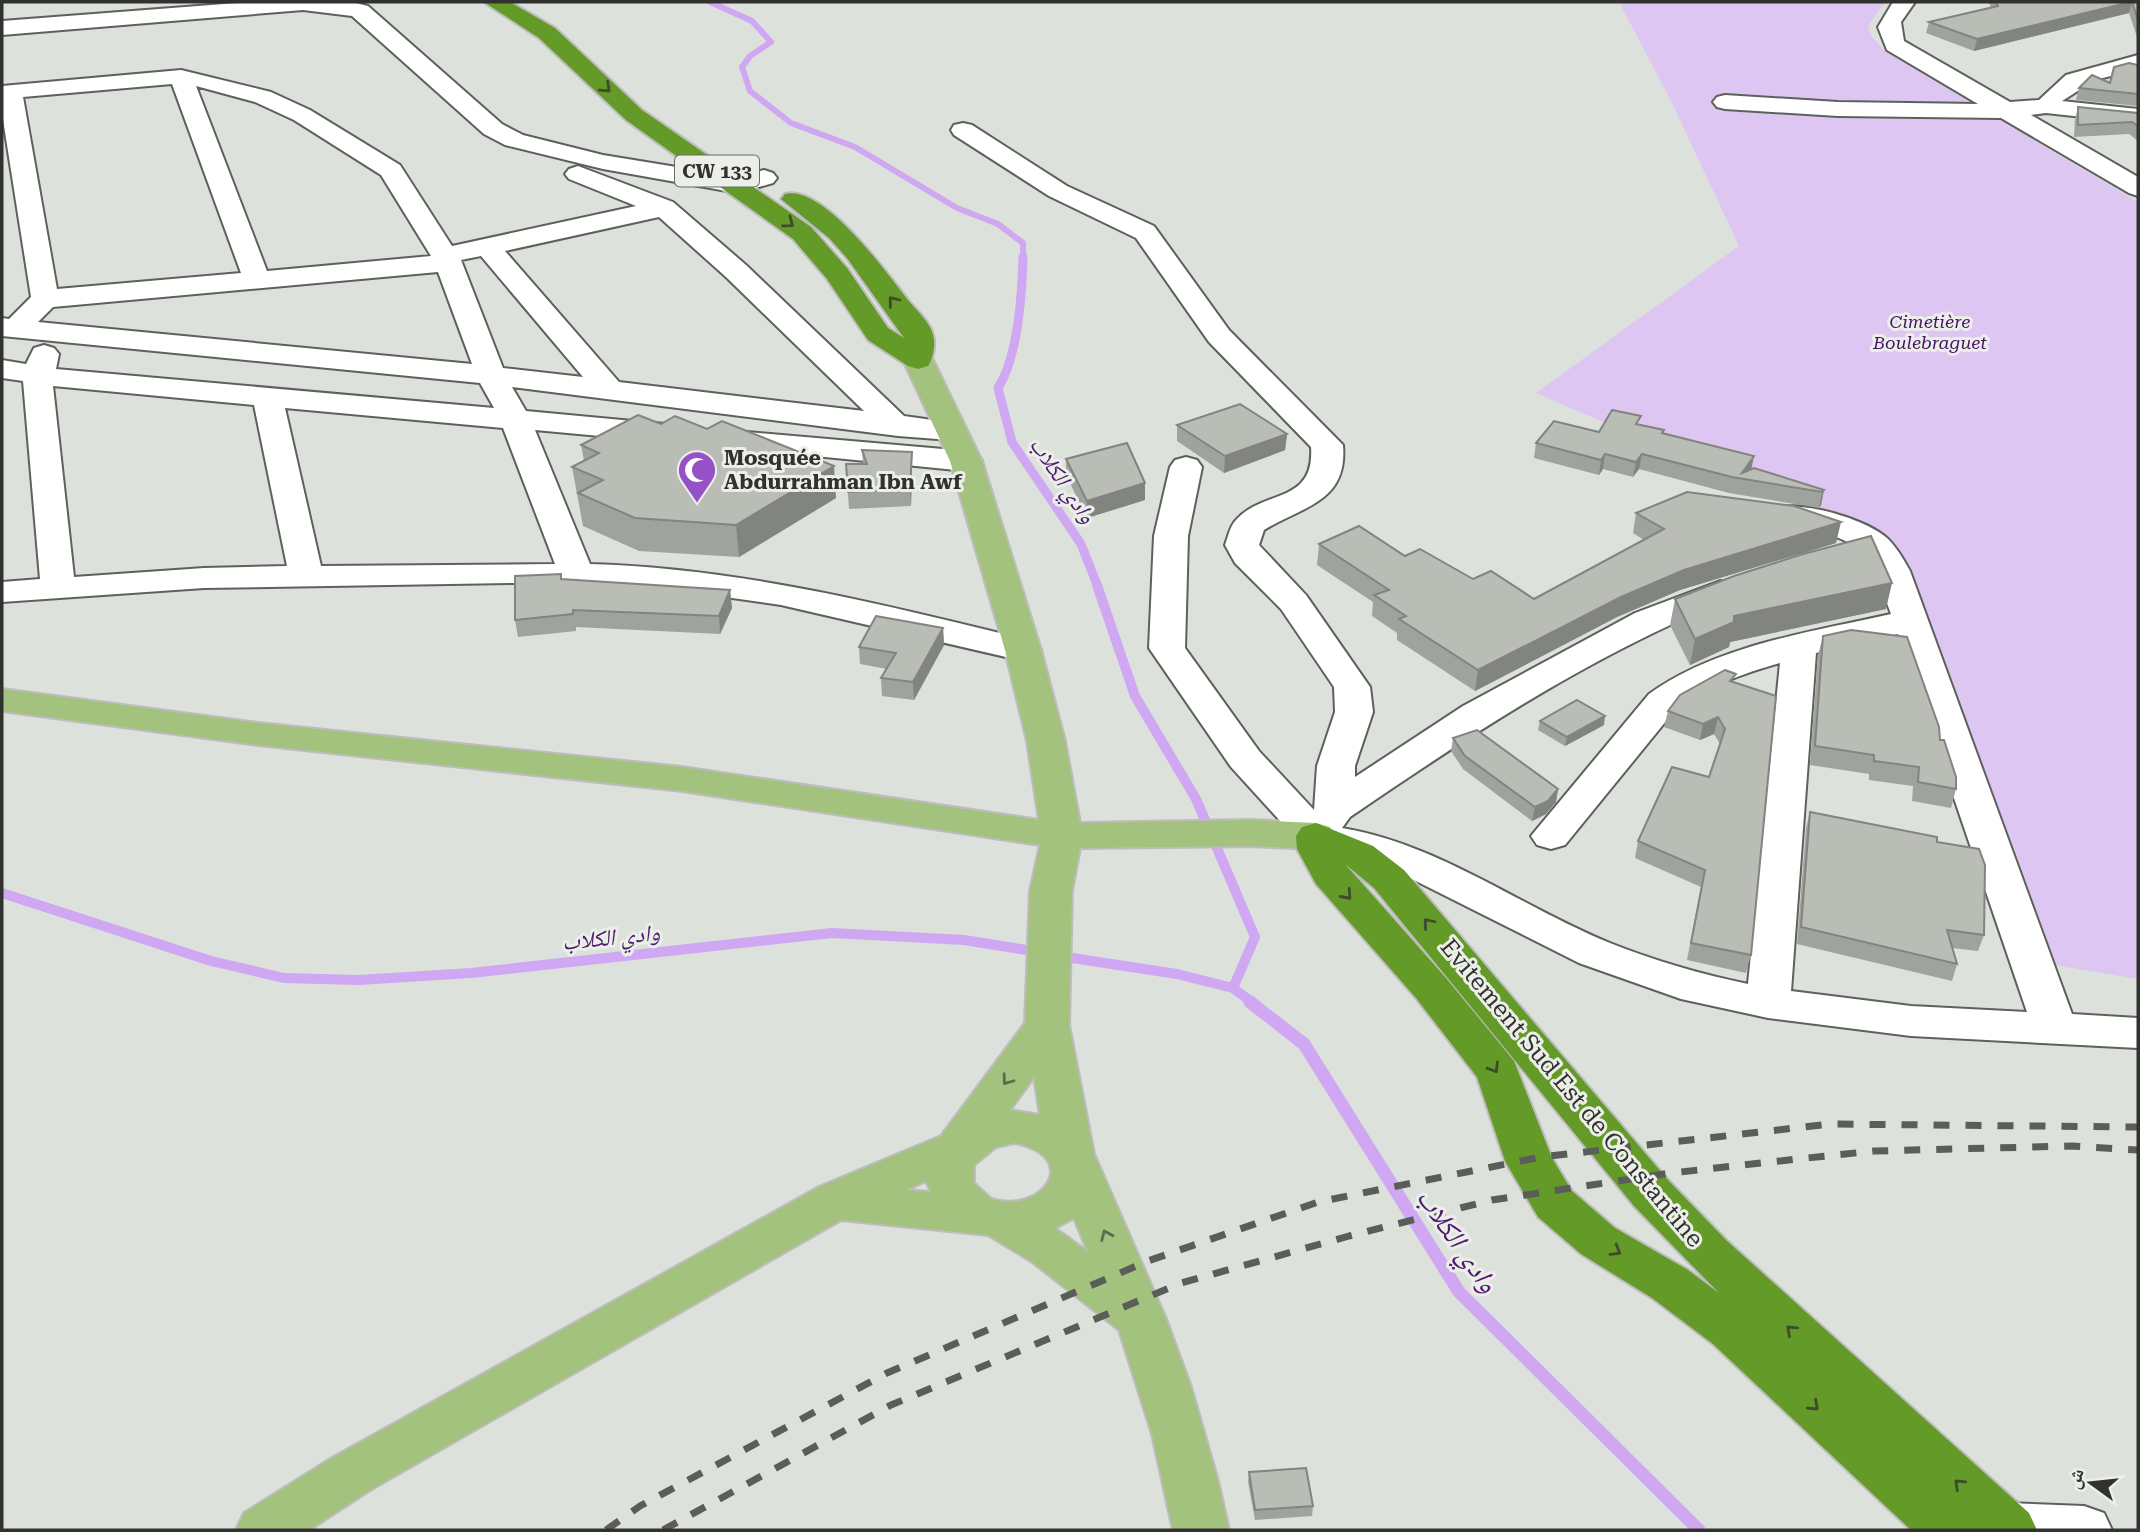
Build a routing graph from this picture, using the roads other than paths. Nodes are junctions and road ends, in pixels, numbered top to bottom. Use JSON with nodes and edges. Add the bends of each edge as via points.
{"nodes":[{"id":1,"x":495,"y":2,"type":"edge"},
{"id":2,"x":521,"y":2,"type":"edge"},
{"id":3,"x":1904,"y":2,"type":"edge"},
{"id":4,"x":314,"y":3,"type":"edge"},
{"id":5,"x":125,"y":10,"type":"edge"},
{"id":6,"x":2,"y":28,"type":"edge"},
{"id":7,"x":2138,"y":62,"type":"edge"},
{"id":8,"x":181,"y":76,"type":"junction"},
{"id":9,"x":1725,"y":102,"type":"dead end"},
{"id":10,"x":2046,"y":106,"type":"junction"},
{"id":11,"x":2005,"y":110,"type":"junction"},
{"id":12,"x":2138,"y":116,"type":"edge"},
{"id":13,"x":962,"y":130,"type":"dead end"},
{"id":14,"x":514,"y":140,"type":"junction"},
{"id":15,"x":764,"y":178,"type":"junction"},
{"id":16,"x":738,"y":185,"type":"junction"},
{"id":17,"x":2138,"y":188,"type":"edge"},
{"id":18,"x":664,"y":208,"type":"junction"},
{"id":19,"x":2,"y":223,"type":"edge"},
{"id":20,"x":33,"y":225,"type":"junction"},
{"id":21,"x":487,"y":246,"type":"junction"},
{"id":22,"x":446,"y":259,"type":"junction"},
{"id":23,"x":257,"y":280,"type":"junction"},
{"id":24,"x":45,"y":299,"type":"junction"},
{"id":25,"x":9,"y":327,"type":"edge"},
{"id":26,"x":51,"y":331,"type":"junction"},
{"id":27,"x":918,"y":360,"type":"junction"},
{"id":28,"x":2,"y":369,"type":"edge"},
{"id":29,"x":37,"y":375,"type":"junction"},
{"id":30,"x":491,"y":375,"type":"junction"},
{"id":31,"x":610,"y":390,"type":"junction"},
{"id":32,"x":267,"y":397,"type":"junction"},
{"id":33,"x":515,"y":420,"type":"junction"},
{"id":34,"x":898,"y":426,"type":"junction"},
{"id":35,"x":950,"y":431,"type":"junction"},
{"id":36,"x":966,"y":461,"type":"junction"},
{"id":37,"x":1186,"y":467,"type":"dead end"},
{"id":38,"x":1754,"y":508,"type":"edge"},
{"id":39,"x":1875,"y":545,"type":"junction"},
{"id":40,"x":1824,"y":559,"type":"edge"},
{"id":41,"x":576,"y":573,"type":"junction"},
{"id":42,"x":306,"y":576,"type":"junction"},
{"id":43,"x":1750,"y":581,"type":"edge"},
{"id":44,"x":58,"y":588,"type":"junction"},
{"id":45,"x":2,"y":592,"type":"edge"},
{"id":46,"x":1911,"y":620,"type":"junction"},
{"id":47,"x":1799,"y":647,"type":"junction"},
{"id":48,"x":1023,"y":650,"type":"junction"},
{"id":49,"x":2,"y":700,"type":"edge"},
{"id":50,"x":1326,"y":822,"type":"junction"},
{"id":51,"x":1062,"y":836,"type":"junction"},
{"id":52,"x":1551,"y":836,"type":"dead end"},
{"id":53,"x":1768,"y":1003,"type":"junction"},
{"id":54,"x":1047,"y":1025,"type":"junction"},
{"id":55,"x":2055,"y":1030,"type":"junction"},
{"id":56,"x":2138,"y":1033,"type":"edge"},
{"id":57,"x":958,"y":1148,"type":"junction"},
{"id":58,"x":1073,"y":1159,"type":"junction"},
{"id":59,"x":836,"y":1200,"type":"junction"},
{"id":60,"x":992,"y":1218,"type":"junction"},
{"id":61,"x":1143,"y":1321,"type":"junction"},
{"id":62,"x":2007,"y":1529,"type":"edge"},
{"id":63,"x":264,"y":1530,"type":"edge"},
{"id":64,"x":1201,"y":1530,"type":"edge"},
{"id":65,"x":1949,"y":1530,"type":"edge"},
{"id":66,"x":2084,"y":1530,"type":"edge"}],
"edges":[{"from":1,"to":16,"type":"highway","number":"CW 133","one_way":true,"via":[[547,33],[634,115]]},
{"from":2,"to":15,"type":"highway","number":"CW 133","via":[[559,22],[696,135]]},
{"from":3,"to":11,"type":"street","via":[[1888,23],[1895,45]]},
{"from":4,"to":5,"type":"street"},
{"from":4,"to":14,"type":"street","via":[[360,11],[494,129]]},
{"from":5,"to":6,"type":"street"},
{"from":7,"to":10,"type":"street","via":[[2079,78],[2063,86]]},
{"from":8,"to":20,"type":"street","via":[[10,91]]},
{"from":8,"to":22,"type":"street","via":[[263,97],[302,115],[390,170]]},
{"from":8,"to":23,"type":"street"},
{"from":9,"to":11,"type":"street","via":[[1838,109]]},
{"from":10,"to":11,"type":"street"},
{"from":10,"to":12,"type":"street"},
{"from":11,"to":17,"type":"street"},
{"from":13,"to":50,"type":"street","via":[[1058,191],[1145,232],[1219,336],[1327,445],[1330,458],[1320,483],[1310,494],[1249,525],[1242,545],[1247,556],[1294,602],[1352,687],[1354,712],[1336,766]]},
{"from":14,"to":16,"type":"street","via":[[603,162]]},
{"from":14,"to":18,"type":"street","via":[[560,167]]},
{"from":15,"to":16,"type":"street"},
{"from":27,"to":15,"type":"highway","number":"CW 133","one_way":true,"via":[[919,334],[857,251]]},
{"from":16,"to":27,"type":"highway","number":"CW 133","one_way":true,"via":[[802,233],[878,334]]},
{"from":18,"to":21,"type":"street"},
{"from":18,"to":34,"type":"street"},
{"from":19,"to":20,"type":"street"},
{"from":20,"to":24,"type":"street"},
{"from":21,"to":22,"type":"street"},
{"from":21,"to":31,"type":"street"},
{"from":22,"to":23,"type":"street"},
{"from":22,"to":30,"type":"street"},
{"from":23,"to":24,"type":"street"},
{"from":24,"to":25,"type":"street"},
{"from":25,"to":26,"type":"street"},
{"from":26,"to":29,"type":"street"},
{"from":26,"to":30,"type":"street"},
{"from":27,"to":35,"type":"main road","number":"CW 133"},
{"from":28,"to":29,"type":"street"},
{"from":29,"to":32,"type":"street"},
{"from":29,"to":44,"type":"street"},
{"from":30,"to":31,"type":"street"},
{"from":30,"to":33,"type":"street"},
{"from":31,"to":34,"type":"street"},
{"from":32,"to":33,"type":"street"},
{"from":32,"to":42,"type":"street"},
{"from":33,"to":36,"type":"street"},
{"from":33,"to":41,"type":"street"},
{"from":34,"to":35,"type":"street"},
{"from":35,"to":36,"type":"main road","number":"CW 133"},
{"from":36,"to":48,"type":"main road","number":"CW 133"},
{"from":37,"to":50,"type":"street","via":[[1171,536],[1167,648],[1245,758]]},
{"from":38,"to":39,"type":"street","via":[[1824,523]]},
{"from":39,"to":40,"type":"street"},
{"from":39,"to":46,"type":"street"},
{"from":41,"to":42,"type":"street"},
{"from":41,"to":48,"type":"street","via":[[646,576],[780,595]]},
{"from":42,"to":44,"type":"street"},
{"from":43,"to":50,"type":"street","via":[[1668,610],[1476,714]]},
{"from":44,"to":45,"type":"street"},
{"from":46,"to":47,"type":"street"},
{"from":46,"to":55,"type":"street"},
{"from":47,"to":52,"type":"street","via":[[1697,678],[1672,692]]},
{"from":47,"to":53,"type":"street"},
{"from":48,"to":51,"type":"main road","number":"CW 133","via":[[1046,741]]},
{"from":49,"to":51,"type":"main road","name":"Evitement Sud Est de Constantine","via":[[244,732],[681,779]]},
{"from":50,"to":51,"type":"main road","name":"Evitement Sud Est de Constantine","via":[[1251,833]]},
{"from":50,"to":53,"type":"street","via":[[1352,842],[1408,861],[1594,953],[1681,984]]},
{"from":62,"to":50,"type":"highway","name":"Evitement Sud Est de Constantine","one_way":true,"via":[[1709,1254],[1389,879]]},
{"from":50,"to":65,"type":"highway","name":"Evitement Sud Est de Constantine","one_way":true,"via":[[1317,849],[1330,875],[1483,1049],[1498,1072],[1529,1161],[1555,1204],[1598,1241],[1670,1284],[1731,1330]]},
{"from":51,"to":54,"type":"main road","number":"CW 133","via":[[1051,891]]},
{"from":53,"to":55,"type":"street","via":[[1911,1021]]},
{"from":54,"to":57,"type":"main road","one_way":true},
{"from":54,"to":58,"type":"main road"},
{"from":55,"to":56,"type":"street"},
{"from":57,"to":58,"type":"main road","via":[[973,1136],[1015,1126],[1054,1137]]},
{"from":57,"to":59,"type":"main road"},
{"from":57,"to":60,"type":"main road","via":[[949,1164],[948,1180],[963,1205]]},
{"from":58,"to":60,"type":"main road","via":[[1075,1178],[1069,1194],[1057,1206],[1038,1216]]},
{"from":61,"to":58,"type":"main road","one_way":true},
{"from":59,"to":60,"type":"main road"},
{"from":59,"to":63,"type":"main road","via":[[351,1474]]},
{"from":60,"to":61,"type":"main road","via":[[1048,1248]]},
{"from":61,"to":64,"type":"main road","via":[[1180,1430]]},
{"from":62,"to":66,"type":"street"}]}
